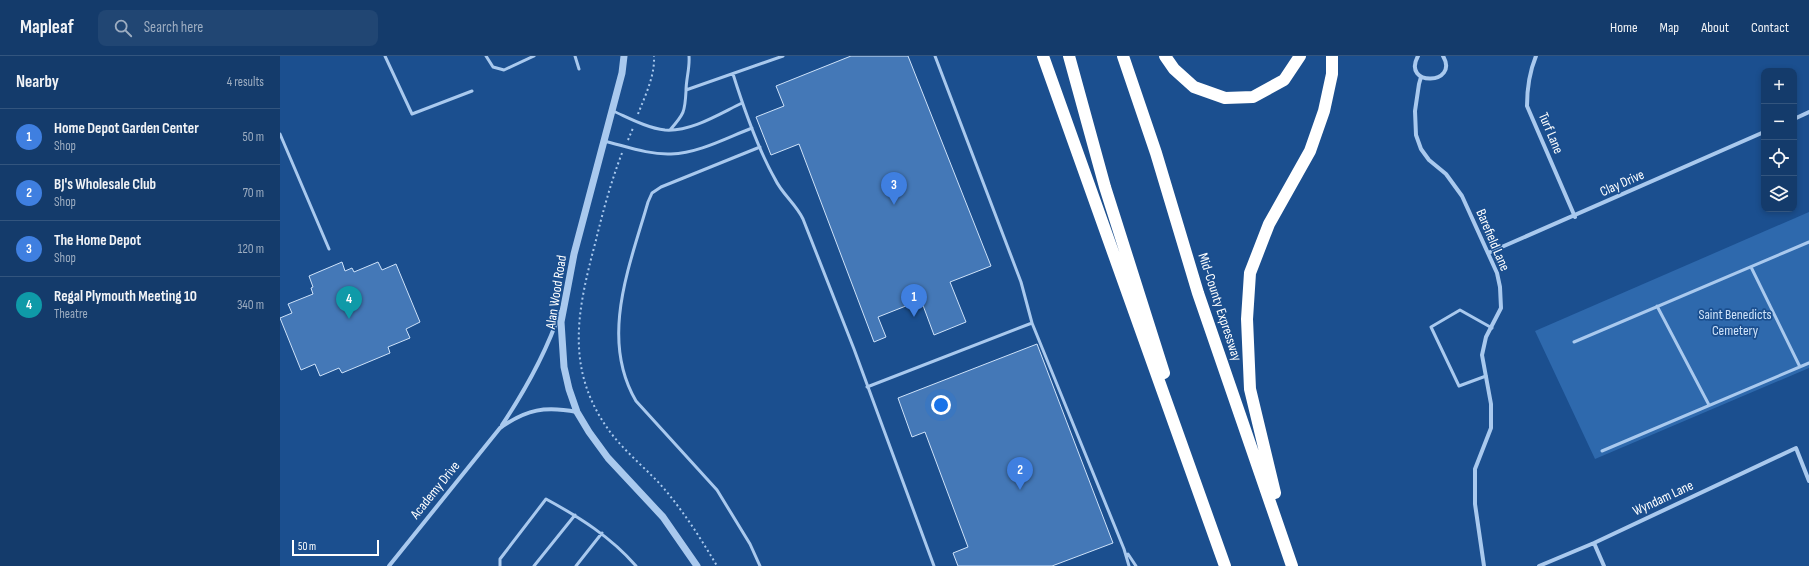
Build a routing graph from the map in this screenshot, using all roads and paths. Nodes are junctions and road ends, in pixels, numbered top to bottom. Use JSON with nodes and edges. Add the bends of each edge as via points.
{"nodes":[{"id":1,"x":385,"y":56,"type":"edge"},
{"id":2,"x":486,"y":56,"type":"edge"},
{"id":3,"x":490,"y":56,"type":"edge"},
{"id":4,"x":534,"y":56,"type":"edge"},
{"id":5,"x":575,"y":56,"type":"edge"},
{"id":6,"x":624,"y":56,"type":"edge"},
{"id":7,"x":689,"y":56,"type":"edge"},
{"id":8,"x":783,"y":56,"type":"edge"},
{"id":9,"x":935,"y":56,"type":"edge"},
{"id":10,"x":1043,"y":56,"type":"edge"},
{"id":11,"x":1069,"y":56,"type":"edge"},
{"id":12,"x":1123,"y":56,"type":"edge"},
{"id":13,"x":1165,"y":56,"type":"edge"},
{"id":14,"x":1300,"y":56,"type":"edge"},
{"id":15,"x":1332,"y":56,"type":"edge"},
{"id":16,"x":1418,"y":56,"type":"edge"},
{"id":17,"x":1442,"y":56,"type":"edge"},
{"id":18,"x":1536,"y":56,"type":"edge"},
{"id":19,"x":488,"y":60,"type":"junction"},
{"id":20,"x":579,"y":69,"type":"dead end"},
{"id":21,"x":732,"y":74,"type":"junction"},
{"id":22,"x":1422,"y":77,"type":"junction"},
{"id":23,"x":686,"y":90,"type":"junction"},
{"id":24,"x":472,"y":91,"type":"dead end"},
{"id":25,"x":742,"y":103,"type":"junction"},
{"id":26,"x":612,"y":111,"type":"junction"},
{"id":27,"x":1809,"y":112,"type":"edge"},
{"id":28,"x":1797,"y":118,"type":"edge"},
{"id":29,"x":752,"y":128,"type":"junction"},
{"id":30,"x":670,"y":130,"type":"junction"},
{"id":31,"x":1761,"y":133,"type":"edge"},
{"id":32,"x":280,"y":134,"type":"edge"},
{"id":33,"x":604,"y":141,"type":"junction"},
{"id":34,"x":760,"y":147,"type":"junction"},
{"id":35,"x":1574,"y":217,"type":"junction"},
{"id":36,"x":1809,"y":242,"type":"edge"},
{"id":37,"x":329,"y":249,"type":"dead end"},
{"id":38,"x":1488,"y":253,"type":"junction"},
{"id":39,"x":1751,"y":267,"type":"junction"},
{"id":40,"x":567,"y":291,"type":"junction"},
{"id":41,"x":1657,"y":306,"type":"junction"},
{"id":42,"x":1032,"y":323,"type":"junction"},
{"id":43,"x":1492,"y":328,"type":"junction"},
{"id":44,"x":1574,"y":342,"type":"dead end"},
{"id":45,"x":1809,"y":363,"type":"edge"},
{"id":46,"x":1800,"y":367,"type":"junction"},
{"id":47,"x":1486,"y":376,"type":"junction"},
{"id":48,"x":868,"y":387,"type":"junction"},
{"id":49,"x":1709,"y":405,"type":"junction"},
{"id":50,"x":577,"y":412,"type":"junction"},
{"id":51,"x":500,"y":428,"type":"junction"},
{"id":52,"x":1602,"y":451,"type":"dead end"},
{"id":53,"x":1809,"y":481,"type":"edge"},
{"id":54,"x":575,"y":515,"type":"junction"},
{"id":55,"x":602,"y":534,"type":"junction"},
{"id":56,"x":1594,"y":543,"type":"junction"},
{"id":57,"x":1124,"y":549,"type":"junction"},
{"id":58,"x":389,"y":566,"type":"edge"},
{"id":59,"x":500,"y":566,"type":"edge"},
{"id":60,"x":534,"y":566,"type":"edge"},
{"id":61,"x":576,"y":566,"type":"edge"},
{"id":62,"x":636,"y":566,"type":"edge"},
{"id":63,"x":697,"y":566,"type":"edge"},
{"id":64,"x":760,"y":566,"type":"edge"},
{"id":65,"x":934,"y":566,"type":"edge"},
{"id":66,"x":1129,"y":566,"type":"edge"},
{"id":67,"x":1136,"y":566,"type":"edge"},
{"id":68,"x":1226,"y":566,"type":"edge"},
{"id":69,"x":1293,"y":566,"type":"edge"},
{"id":70,"x":1484,"y":566,"type":"edge"},
{"id":71,"x":1539,"y":566,"type":"edge"},
{"id":72,"x":1604,"y":566,"type":"edge"}],
"edges":[{"from":1,"to":24,"type":"lane","via":[[412,114]]},
{"from":2,"to":19,"type":"lane"},
{"from":3,"to":19,"type":"lane"},
{"from":4,"to":19,"type":"lane","via":[[504,70],[493,67]]},
{"from":5,"to":20,"type":"lane"},
{"from":6,"to":26,"type":"street","name":"Alan Wood Road"},
{"from":7,"to":23,"type":"lane"},
{"from":8,"to":21,"type":"lane"},
{"from":9,"to":42,"type":"lane","via":[[1021,282]]},
{"from":10,"to":68,"type":"highway"},
{"from":11,"to":68,"type":"highway","via":[[1108,194]]},
{"from":12,"to":69,"type":"highway","name":"Mid-County Expressway","via":[[1156,153],[1198,293]]},
{"from":13,"to":14,"type":"highway","via":[[1174,69],[1194,88],[1225,98],[1253,97],[1284,80]]},
{"from":15,"to":69,"type":"highway","via":[[1332,74],[1324,111],[1310,151],[1270,224],[1250,273],[1246,319],[1250,388]]},
{"from":16,"to":22,"type":"street","via":[[1416,71]]},
{"from":17,"to":22,"type":"street","via":[[1445,66],[1443,73],[1431,80]]},
{"from":18,"to":35,"type":"street","name":"Turf Lane","via":[[1530,70],[1527,106]]},
{"from":21,"to":23,"type":"lane"},
{"from":21,"to":25,"type":"lane"},
{"from":22,"to":38,"type":"street","name":"Barefield Lane","via":[[1415,111],[1416,134],[1421,150],[1446,174],[1462,196]]},
{"from":23,"to":30,"type":"lane","via":[[686,104]]},
{"from":25,"to":29,"type":"lane"},
{"from":25,"to":30,"type":"lane","via":[[697,124]]},
{"from":26,"to":30,"type":"lane","via":[[652,127]]},
{"from":26,"to":33,"type":"street","name":"Alan Wood Road"},
{"from":27,"to":28,"type":"street"},
{"from":29,"to":33,"type":"lane","via":[[697,150],[670,154]]},
{"from":29,"to":34,"type":"lane"},
{"from":31,"to":35,"type":"street","name":"Clay Drive"},
{"from":32,"to":37,"type":"lane"},
{"from":33,"to":40,"type":"street","name":"Alan Wood Road","via":[[574,254]]},
{"from":34,"to":48,"type":"lane","via":[[774,179],[803,219]]},
{"from":34,"to":64,"type":"lane","via":[[652,193],[624,281],[618,330],[623,371],[636,401],[717,490],[750,544]]},
{"from":35,"to":38,"type":"street","name":"Clay Drive"},
{"from":36,"to":39,"type":"lane"},
{"from":38,"to":43,"type":"street","name":"Barefield Lane","via":[[1497,273],[1502,298],[1501,308]]},
{"from":39,"to":41,"type":"lane"},
{"from":39,"to":46,"type":"lane"},
{"from":40,"to":50,"type":"street","name":"Alan Wood Road","via":[[561,322],[562,344],[564,367]]},
{"from":40,"to":51,"type":"street","name":"Academy Drive","via":[[555,328],[533,375]]},
{"from":41,"to":44,"type":"lane"},
{"from":41,"to":49,"type":"lane"},
{"from":42,"to":48,"type":"lane"},
{"from":42,"to":57,"type":"lane"},
{"from":43,"to":47,"type":"street","name":"Barefield Lane","via":[[1486,337],[1482,354]]},
{"from":43,"to":47,"type":"lane","via":[[1460,310],[1431,327],[1459,386]]},
{"from":45,"to":46,"type":"lane"},
{"from":46,"to":49,"type":"lane"},
{"from":47,"to":70,"type":"street","name":"Barefield Lane","via":[[1491,404],[1491,428],[1475,468],[1475,504]]},
{"from":48,"to":65,"type":"lane"},
{"from":49,"to":52,"type":"lane"},
{"from":50,"to":51,"type":"street","name":"Academy Drive","via":[[556,408],[536,410]]},
{"from":50,"to":63,"type":"street","name":"Alan Wood Road","via":[[608,458],[663,517]]},
{"from":51,"to":58,"type":"street","name":"Academy Drive"},
{"from":53,"to":56,"type":"street","name":"Wyndam Lane","via":[[1796,448]]},
{"from":54,"to":55,"type":"lane"},
{"from":54,"to":59,"type":"lane","via":[[546,499],[500,559]]},
{"from":54,"to":60,"type":"lane"},
{"from":55,"to":61,"type":"lane"},
{"from":55,"to":62,"type":"lane","via":[[622,550]]},
{"from":56,"to":71,"type":"street","name":"Wyndam Lane"},
{"from":56,"to":72,"type":"street"},
{"from":57,"to":66,"type":"lane"},
{"from":57,"to":67,"type":"lane"}]}
